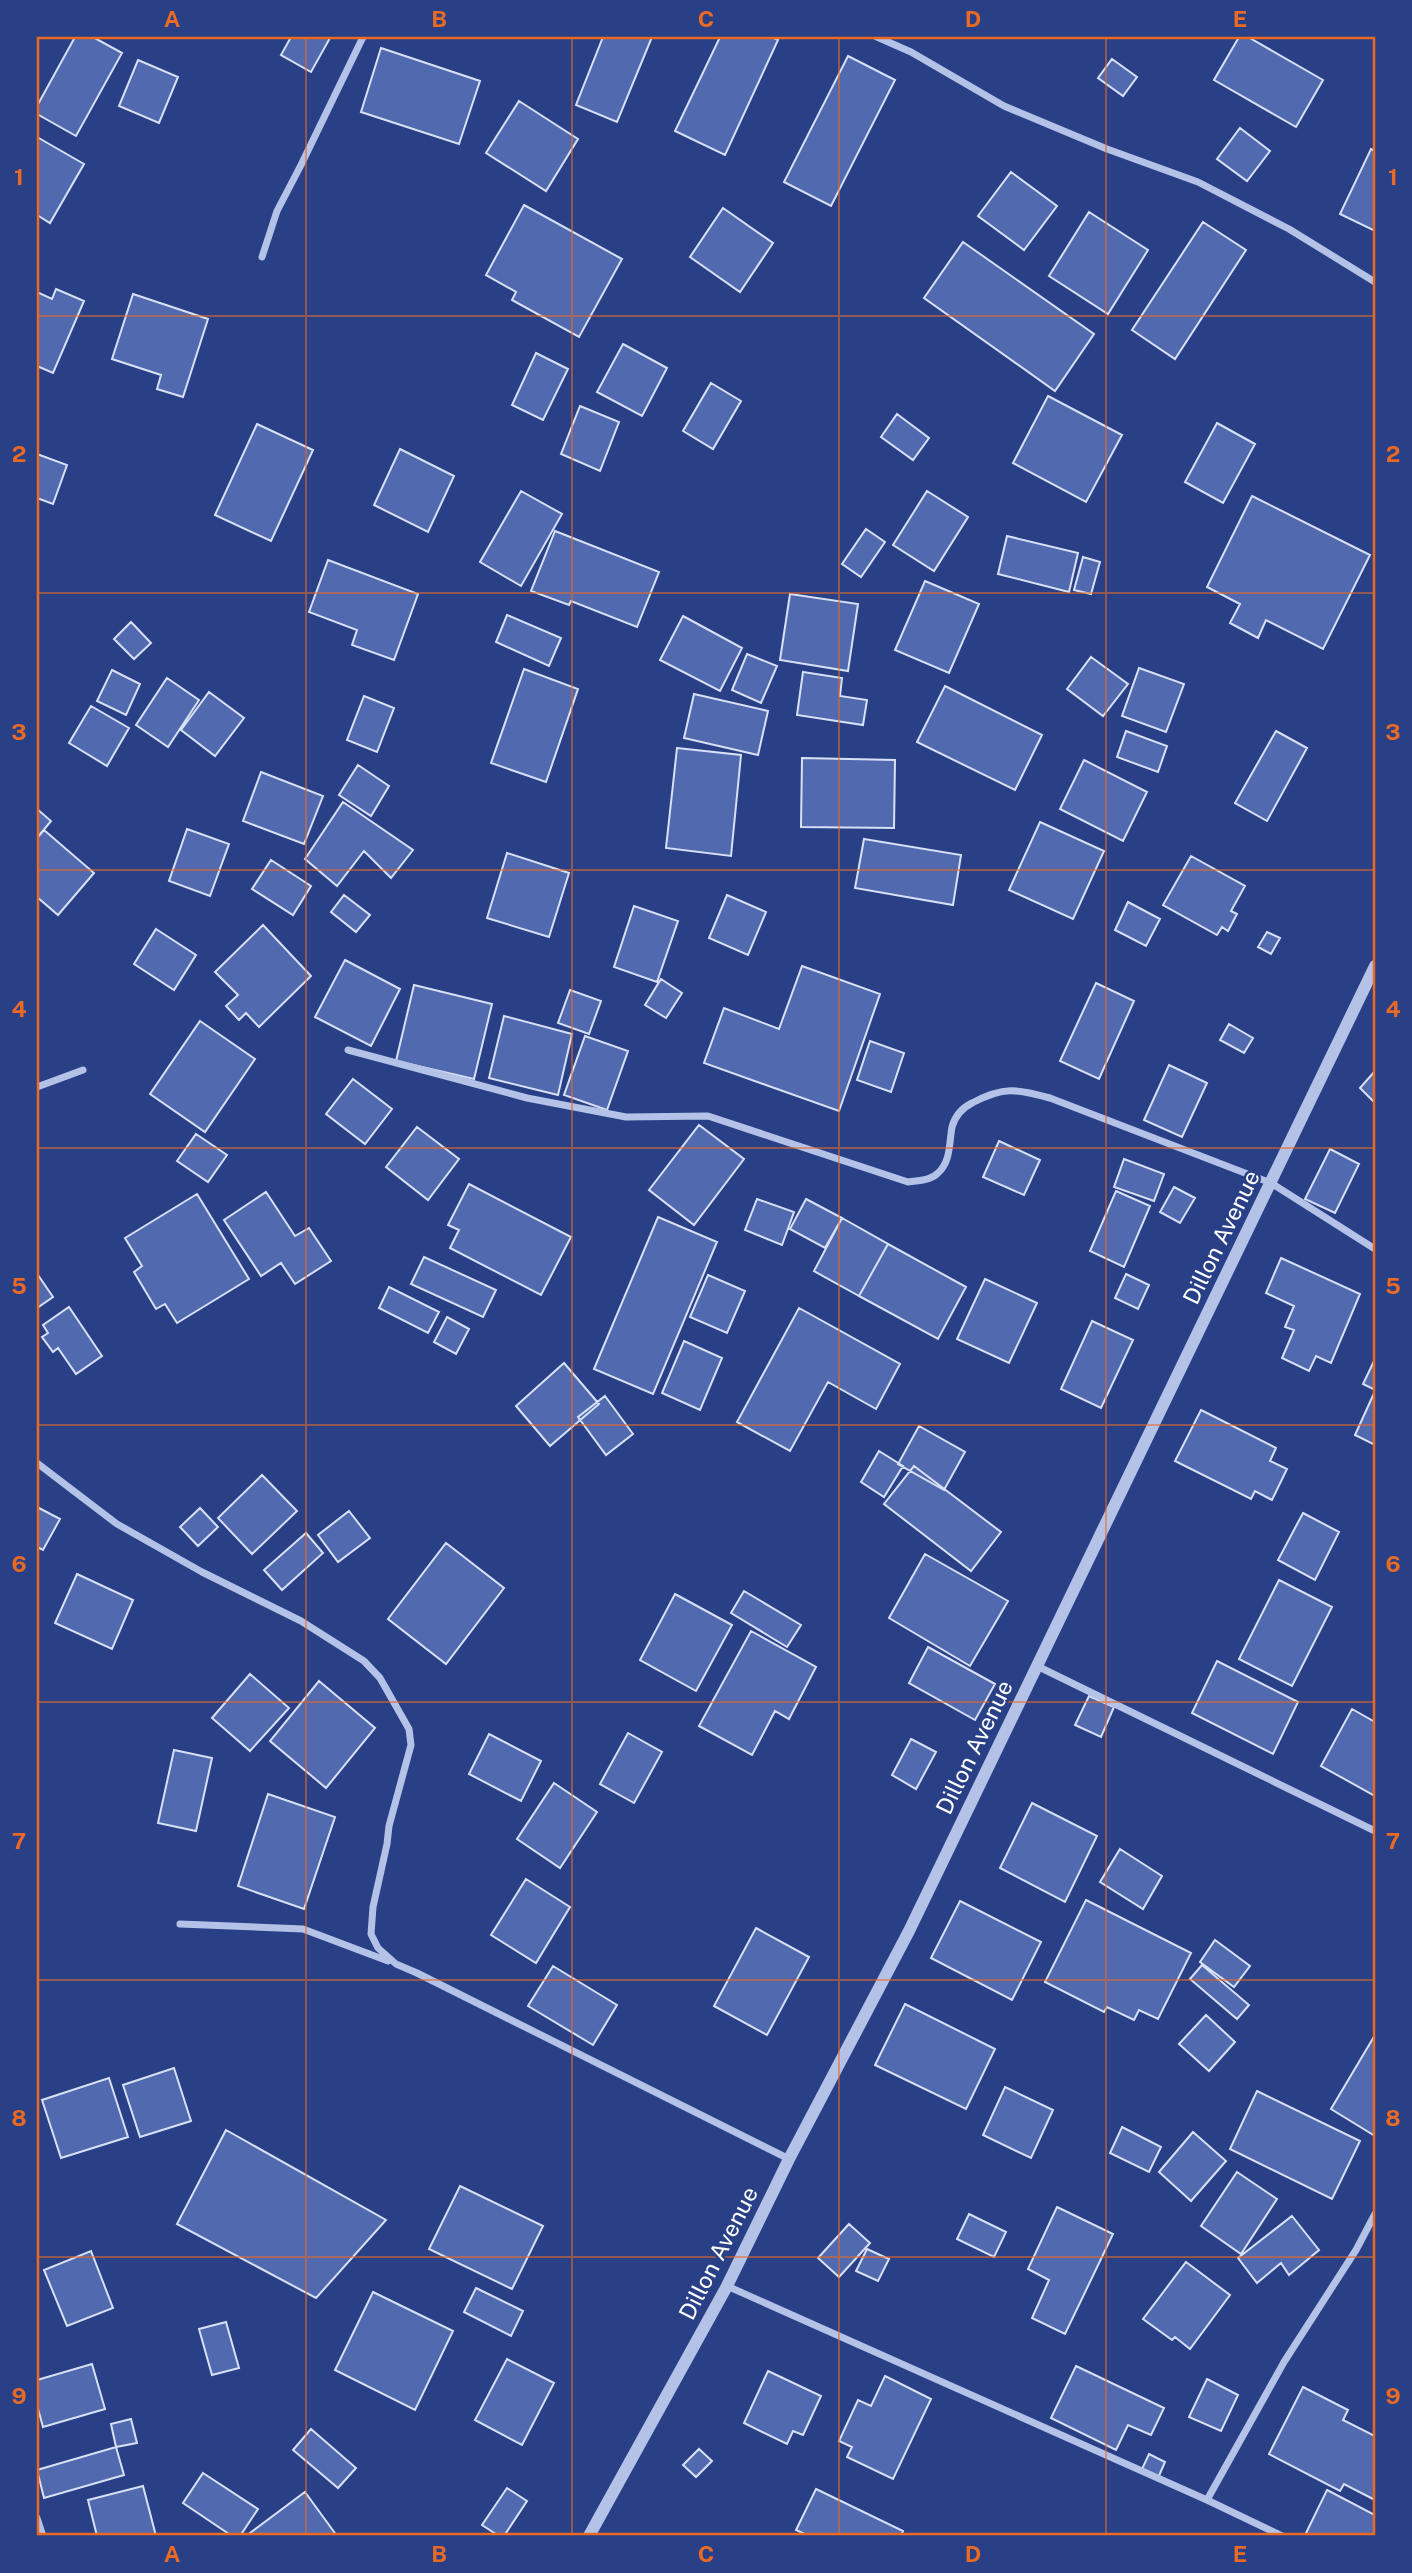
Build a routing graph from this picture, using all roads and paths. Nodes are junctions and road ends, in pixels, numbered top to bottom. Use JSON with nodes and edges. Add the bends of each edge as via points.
{"nodes":[{"id":1,"x":363,"y":37,"type":"edge"},
{"id":2,"x":877,"y":37,"type":"edge"},
{"id":3,"x":262,"y":257,"type":"dead end"},
{"id":4,"x":1375,"y":282,"type":"edge"},
{"id":5,"x":1375,"y":965,"type":"edge"},
{"id":6,"x":348,"y":1050,"type":"dead end"},
{"id":7,"x":83,"y":1070,"type":"dead end"},
{"id":8,"x":37,"y":1087,"type":"edge"},
{"id":9,"x":1271,"y":1183,"type":"junction"},
{"id":10,"x":1375,"y":1249,"type":"edge"},
{"id":11,"x":37,"y":1463,"type":"edge"},
{"id":12,"x":1037,"y":1666,"type":"junction"},
{"id":13,"x":1375,"y":1831,"type":"edge"},
{"id":14,"x":180,"y":1924,"type":"dead end"},
{"id":15,"x":396,"y":1964,"type":"junction"},
{"id":16,"x":789,"y":2159,"type":"junction"},
{"id":17,"x":1375,"y":2214,"type":"edge"},
{"id":18,"x":727,"y":2286,"type":"junction"},
{"id":19,"x":1207,"y":2500,"type":"junction"},
{"id":20,"x":37,"y":2518,"type":"edge"},
{"id":21,"x":43,"y":2536,"type":"edge"},
{"id":22,"x":589,"y":2536,"type":"edge"},
{"id":23,"x":1282,"y":2536,"type":"edge"}],
"edges":[{"from":1,"to":3,"type":"street","via":[[276,211]]},
{"from":2,"to":4,"type":"street","via":[[1004,106],[1198,181]]},
{"from":5,"to":9,"type":"street","name":"Dillon Avenue"},
{"from":6,"to":9,"type":"street","via":[[527,1098],[626,1117],[708,1116],[908,1182],[931,1179],[941,1171],[953,1123],[967,1106],[994,1091],[1025,1092]]},
{"from":7,"to":8,"type":"street"},
{"from":9,"to":10,"type":"street"},
{"from":9,"to":12,"type":"street","name":"Dillon Avenue"},
{"from":11,"to":15,"type":"street","via":[[117,1524],[301,1621],[364,1661],[380,1678],[409,1729],[411,1745],[389,1826],[371,1934],[378,1948]]},
{"from":12,"to":13,"type":"street"},
{"from":12,"to":16,"type":"street","name":"Dillon Avenue","via":[[909,1931]]},
{"from":14,"to":15,"type":"street","via":[[303,1929]]},
{"from":15,"to":16,"type":"street"},
{"from":16,"to":18,"type":"street","name":"Dillon Avenue"},
{"from":17,"to":19,"type":"street","via":[[1284,2362]]},
{"from":18,"to":19,"type":"street"},
{"from":18,"to":22,"type":"street","name":"Dillon Avenue"},
{"from":19,"to":23,"type":"street"},
{"from":20,"to":21,"type":"street"}]}
